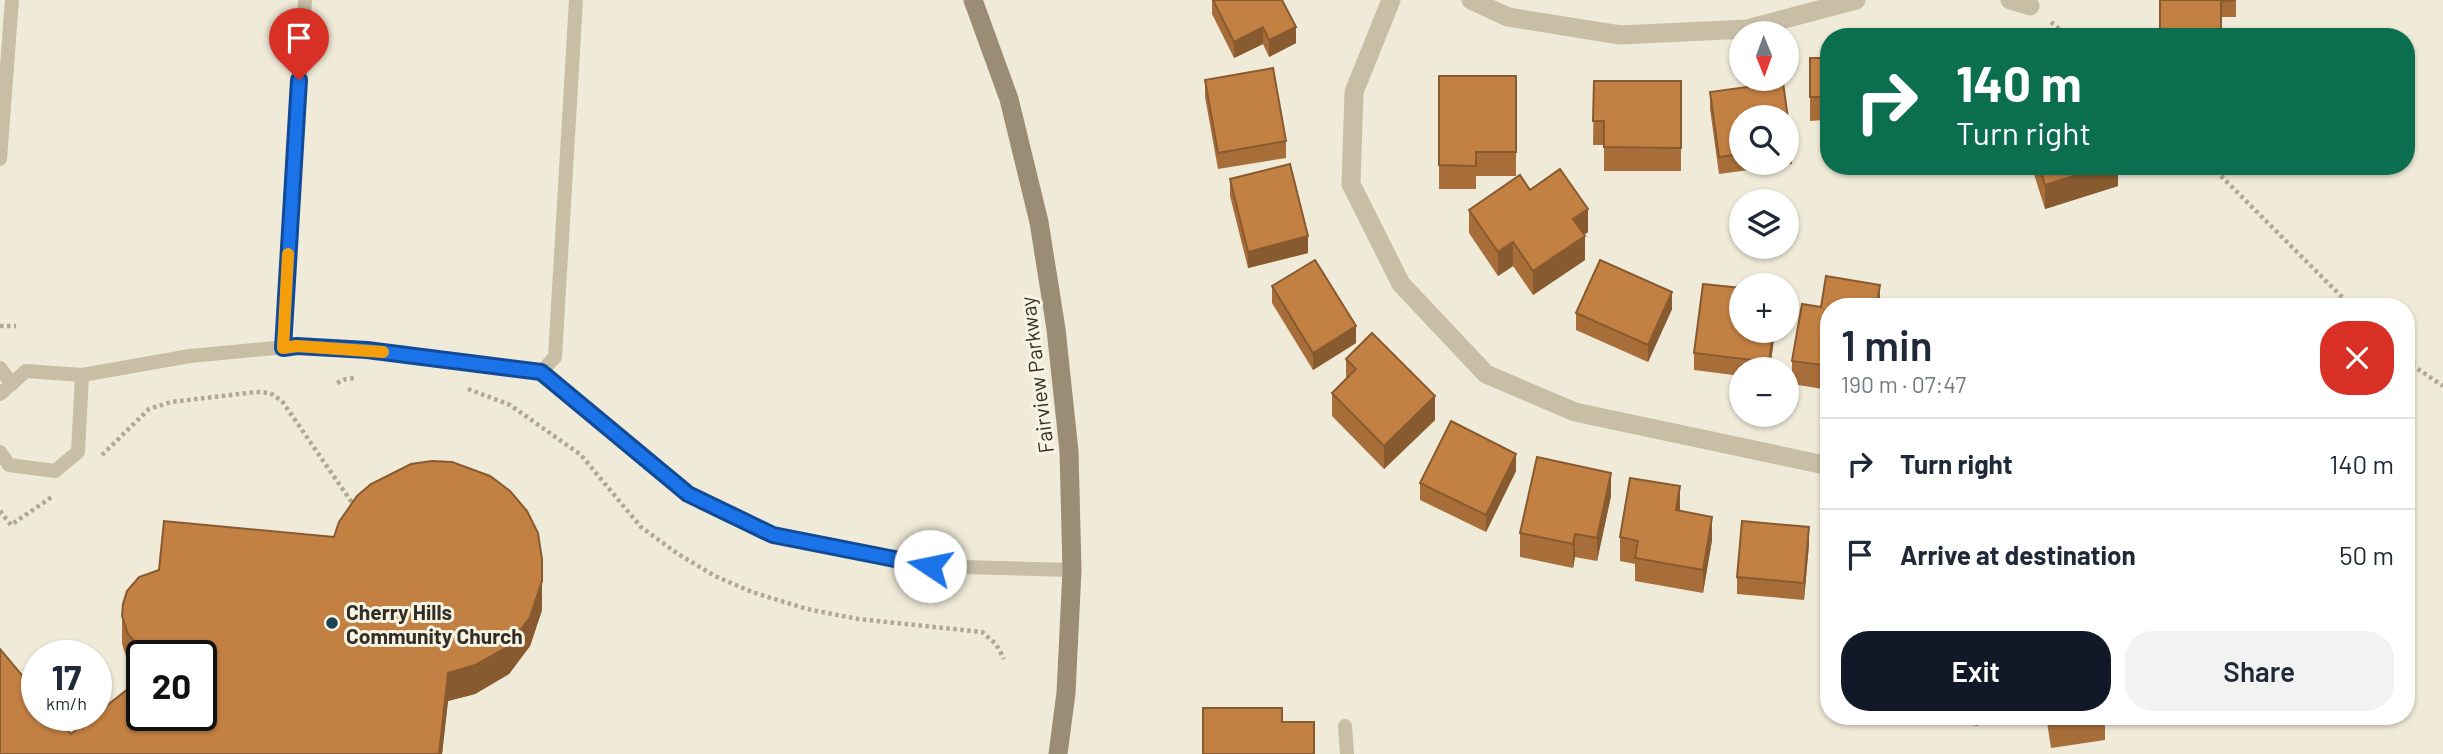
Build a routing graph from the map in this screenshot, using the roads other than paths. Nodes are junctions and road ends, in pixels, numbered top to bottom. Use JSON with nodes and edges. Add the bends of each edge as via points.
{"nodes":[{"id":1,"x":12,"y":0,"type":"edge"},
{"id":2,"x":304,"y":0,"type":"edge"},
{"id":3,"x":576,"y":0,"type":"edge"},
{"id":4,"x":974,"y":0,"type":"edge"},
{"id":5,"x":1391,"y":0,"type":"edge"},
{"id":6,"x":1471,"y":0,"type":"edge"},
{"id":7,"x":1856,"y":0,"type":"edge"},
{"id":8,"x":2010,"y":0,"type":"edge"},
{"id":9,"x":2030,"y":6,"type":"dead end"},
{"id":10,"x":0,"y":159,"type":"edge"},
{"id":11,"x":283,"y":348,"type":"junction"},
{"id":12,"x":0,"y":368,"type":"edge"},
{"id":13,"x":541,"y":372,"type":"junction"},
{"id":14,"x":82,"y":374,"type":"junction"},
{"id":15,"x":12,"y":384,"type":"junction"},
{"id":16,"x":0,"y":394,"type":"edge"},
{"id":17,"x":0,"y":452,"type":"edge"},
{"id":18,"x":1820,"y":464,"type":"edge"},
{"id":19,"x":1072,"y":570,"type":"junction"},
{"id":20,"x":1345,"y":726,"type":"dead end"},
{"id":21,"x":1058,"y":754,"type":"edge"},
{"id":22,"x":1347,"y":754,"type":"edge"}],
"edges":[{"from":1,"to":10,"type":"lane"},
{"from":2,"to":11,"type":"lane"},
{"from":3,"to":13,"type":"lane","via":[[555,357]]},
{"from":4,"to":19,"type":"main road","name":"Fairview Parkway","via":[[1009,99],[1038,222],[1069,451]]},
{"from":5,"to":18,"type":"street","via":[[1354,92],[1351,184],[1401,284],[1486,374],[1575,412]]},
{"from":6,"to":7,"type":"street","via":[[1508,17],[1620,35],[1747,29]]},
{"from":8,"to":9,"type":"street"},
{"from":11,"to":13,"type":"lane","via":[[367,350]]},
{"from":11,"to":14,"type":"lane","via":[[190,356]]},
{"from":12,"to":15,"type":"lane"},
{"from":13,"to":19,"type":"lane","via":[[688,494],[773,535],[930,566]]},
{"from":14,"to":15,"type":"lane","via":[[26,371]]},
{"from":14,"to":17,"type":"lane","via":[[78,452],[55,471],[9,465]]},
{"from":15,"to":16,"type":"lane"},
{"from":19,"to":21,"type":"main road","name":"Fairview Parkway"},
{"from":20,"to":22,"type":"lane"}]}
